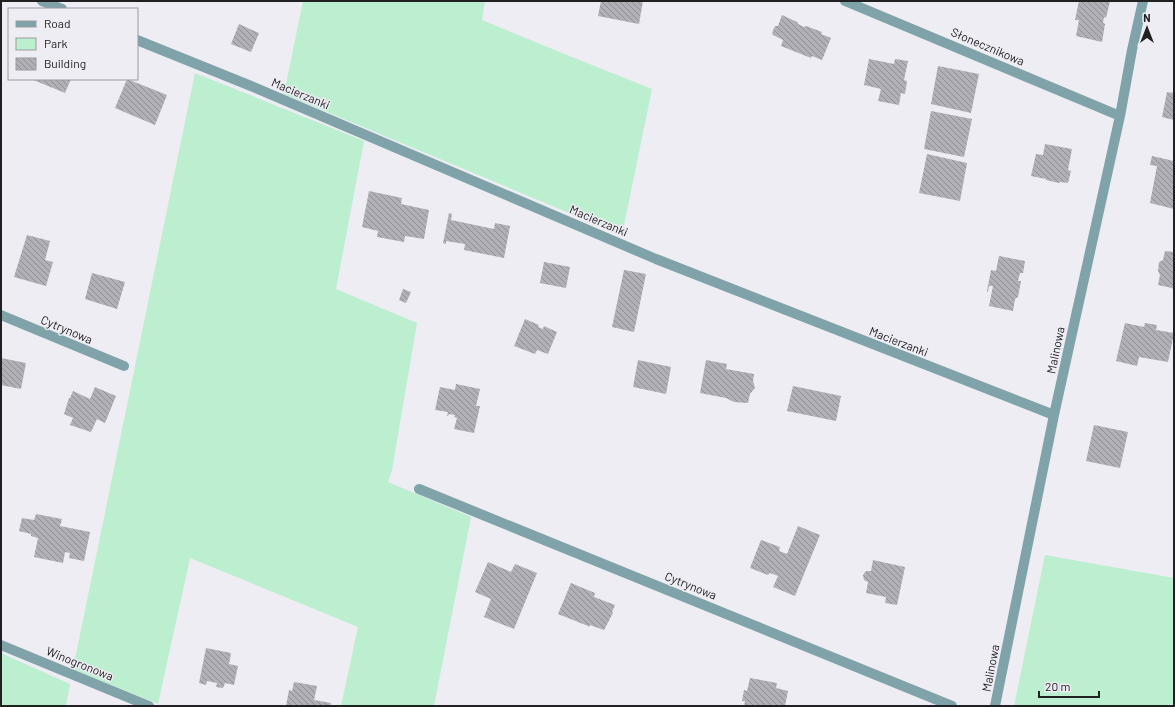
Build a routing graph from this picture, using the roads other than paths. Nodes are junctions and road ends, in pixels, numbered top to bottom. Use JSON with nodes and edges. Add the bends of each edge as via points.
{"nodes":[{"id":1,"x":42,"y":1,"type":"edge"},
{"id":2,"x":845,"y":1,"type":"edge"},
{"id":3,"x":1143,"y":1,"type":"edge"},
{"id":4,"x":60,"y":8,"type":"edge"},
{"id":5,"x":138,"y":40,"type":"edge"},
{"id":6,"x":1120,"y":116,"type":"junction"},
{"id":7,"x":1,"y":315,"type":"edge"},
{"id":8,"x":124,"y":366,"type":"dead end"},
{"id":9,"x":1054,"y":415,"type":"junction"},
{"id":10,"x":419,"y":489,"type":"dead end"},
{"id":11,"x":1,"y":645,"type":"edge"},
{"id":12,"x":149,"y":706,"type":"edge"},
{"id":13,"x":952,"y":706,"type":"edge"},
{"id":14,"x":995,"y":706,"type":"edge"}],
"edges":[{"from":1,"to":4,"type":"street"},
{"from":2,"to":6,"type":"street","name":"Słonecznikowa"},
{"from":3,"to":6,"type":"street","name":"Malinowa"},
{"from":5,"to":9,"type":"street","name":"Macierzanki","via":[[656,259]]},
{"from":6,"to":9,"type":"street","name":"Malinowa"},
{"from":7,"to":8,"type":"street","name":"Cytrynowa"},
{"from":9,"to":14,"type":"street","name":"Malinowa"},
{"from":10,"to":13,"type":"street","name":"Cytrynowa"},
{"from":11,"to":12,"type":"street","name":"Winogronowa"}]}
